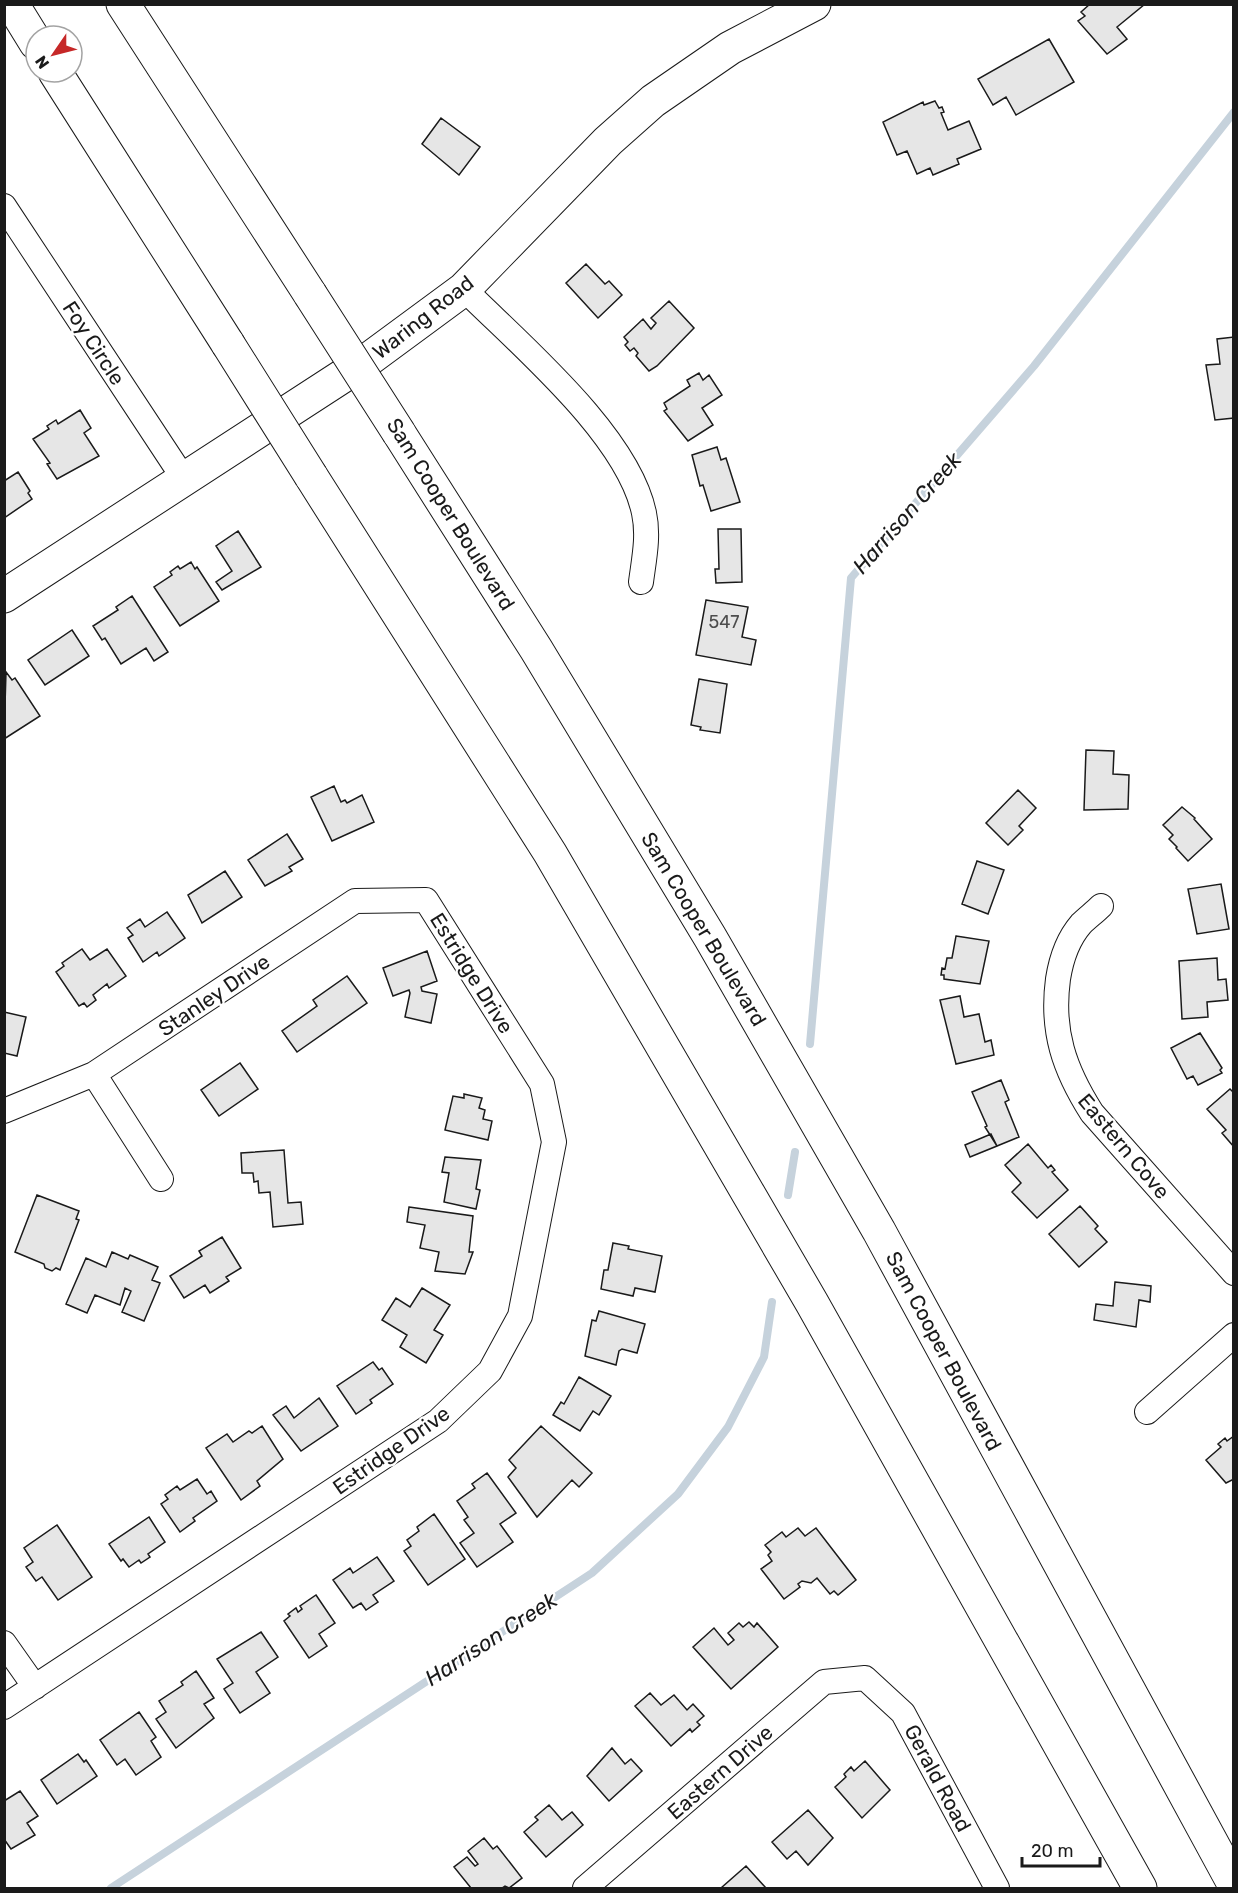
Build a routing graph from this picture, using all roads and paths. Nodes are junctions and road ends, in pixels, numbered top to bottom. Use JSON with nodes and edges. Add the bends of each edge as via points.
{"nodes":[{"id":1,"x":12,"y":4,"type":"edge"},
{"id":2,"x":123,"y":4,"type":"edge"},
{"id":3,"x":814,"y":4,"type":"edge"},
{"id":4,"x":25,"y":24,"type":"edge"},
{"id":5,"x":63,"y":84,"type":"edge"},
{"id":6,"x":4,"y":206,"type":"edge"},
{"id":7,"x":464,"y":289,"type":"junction"},
{"id":8,"x":183,"y":479,"type":"junction"},
{"id":9,"x":641,"y":582,"type":"dead end"},
{"id":10,"x":4,"y":596,"type":"edge"},
{"id":11,"x":426,"y":900,"type":"joint"},
{"id":12,"x":1101,"y":906,"type":"dead end"},
{"id":13,"x":94,"y":1074,"type":"junction"},
{"id":14,"x":4,"y":1111,"type":"edge"},
{"id":15,"x":161,"y":1179,"type":"dead end"},
{"id":16,"x":1233,"y":1273,"type":"edge"},
{"id":17,"x":1233,"y":1335,"type":"edge"},
{"id":18,"x":1147,"y":1412,"type":"dead end"},
{"id":19,"x":4,"y":1643,"type":"edge"},
{"id":20,"x":865,"y":1678,"type":"joint"},
{"id":21,"x":34,"y":1687,"type":"junction"},
{"id":22,"x":4,"y":1707,"type":"edge"},
{"id":23,"x":1233,"y":1884,"type":"edge"},
{"id":24,"x":585,"y":1888,"type":"edge"},
{"id":25,"x":997,"y":1888,"type":"edge"},
{"id":26,"x":1140,"y":1888,"type":"edge"}],
"edges":[{"from":1,"to":4,"type":"main road"},
{"from":2,"to":23,"type":"main road","name":"Sam Cooper Boulevard","bridge":true,"via":[[536,649],[710,937],[879,1231]]},
{"from":3,"to":7,"type":"main road","name":"Waring Road","via":[[729,48],[653,101],[608,141]]},
{"from":5,"to":26,"type":"main road","bridge":true,"via":[[550,853],[818,1313]]},
{"from":6,"to":8,"type":"street","name":"Foy Circle"},
{"from":7,"to":8,"type":"main road","name":"Waring Road","via":[[369,359]]},
{"from":7,"to":9,"type":"street","via":[[556,380],[616,453],[644,512],[647,533]]},
{"from":8,"to":10,"type":"main road","name":"Waring Road"},
{"from":11,"to":13,"type":"street","name":"Stanley Drive","via":[[355,901]]},
{"from":11,"to":21,"type":"street","name":"Estridge Drive","via":[[542,1084],[554,1142],[520,1316],[490,1371],[438,1421]]},
{"from":12,"to":16,"type":"street","name":"Eastern Cove","via":[[1080,925],[1061,963],[1054,1006],[1065,1062],[1092,1113]]},
{"from":13,"to":14,"type":"street","name":"Stanley Drive"},
{"from":13,"to":15,"type":"street"},
{"from":17,"to":18,"type":"street"},
{"from":19,"to":21,"type":"street"},
{"from":20,"to":24,"type":"street","name":"Eastern Drive","via":[[824,1682]]},
{"from":20,"to":25,"type":"street","name":"Gerald Road","via":[[903,1713]]},
{"from":21,"to":22,"type":"street","name":"Estridge Drive"}]}
